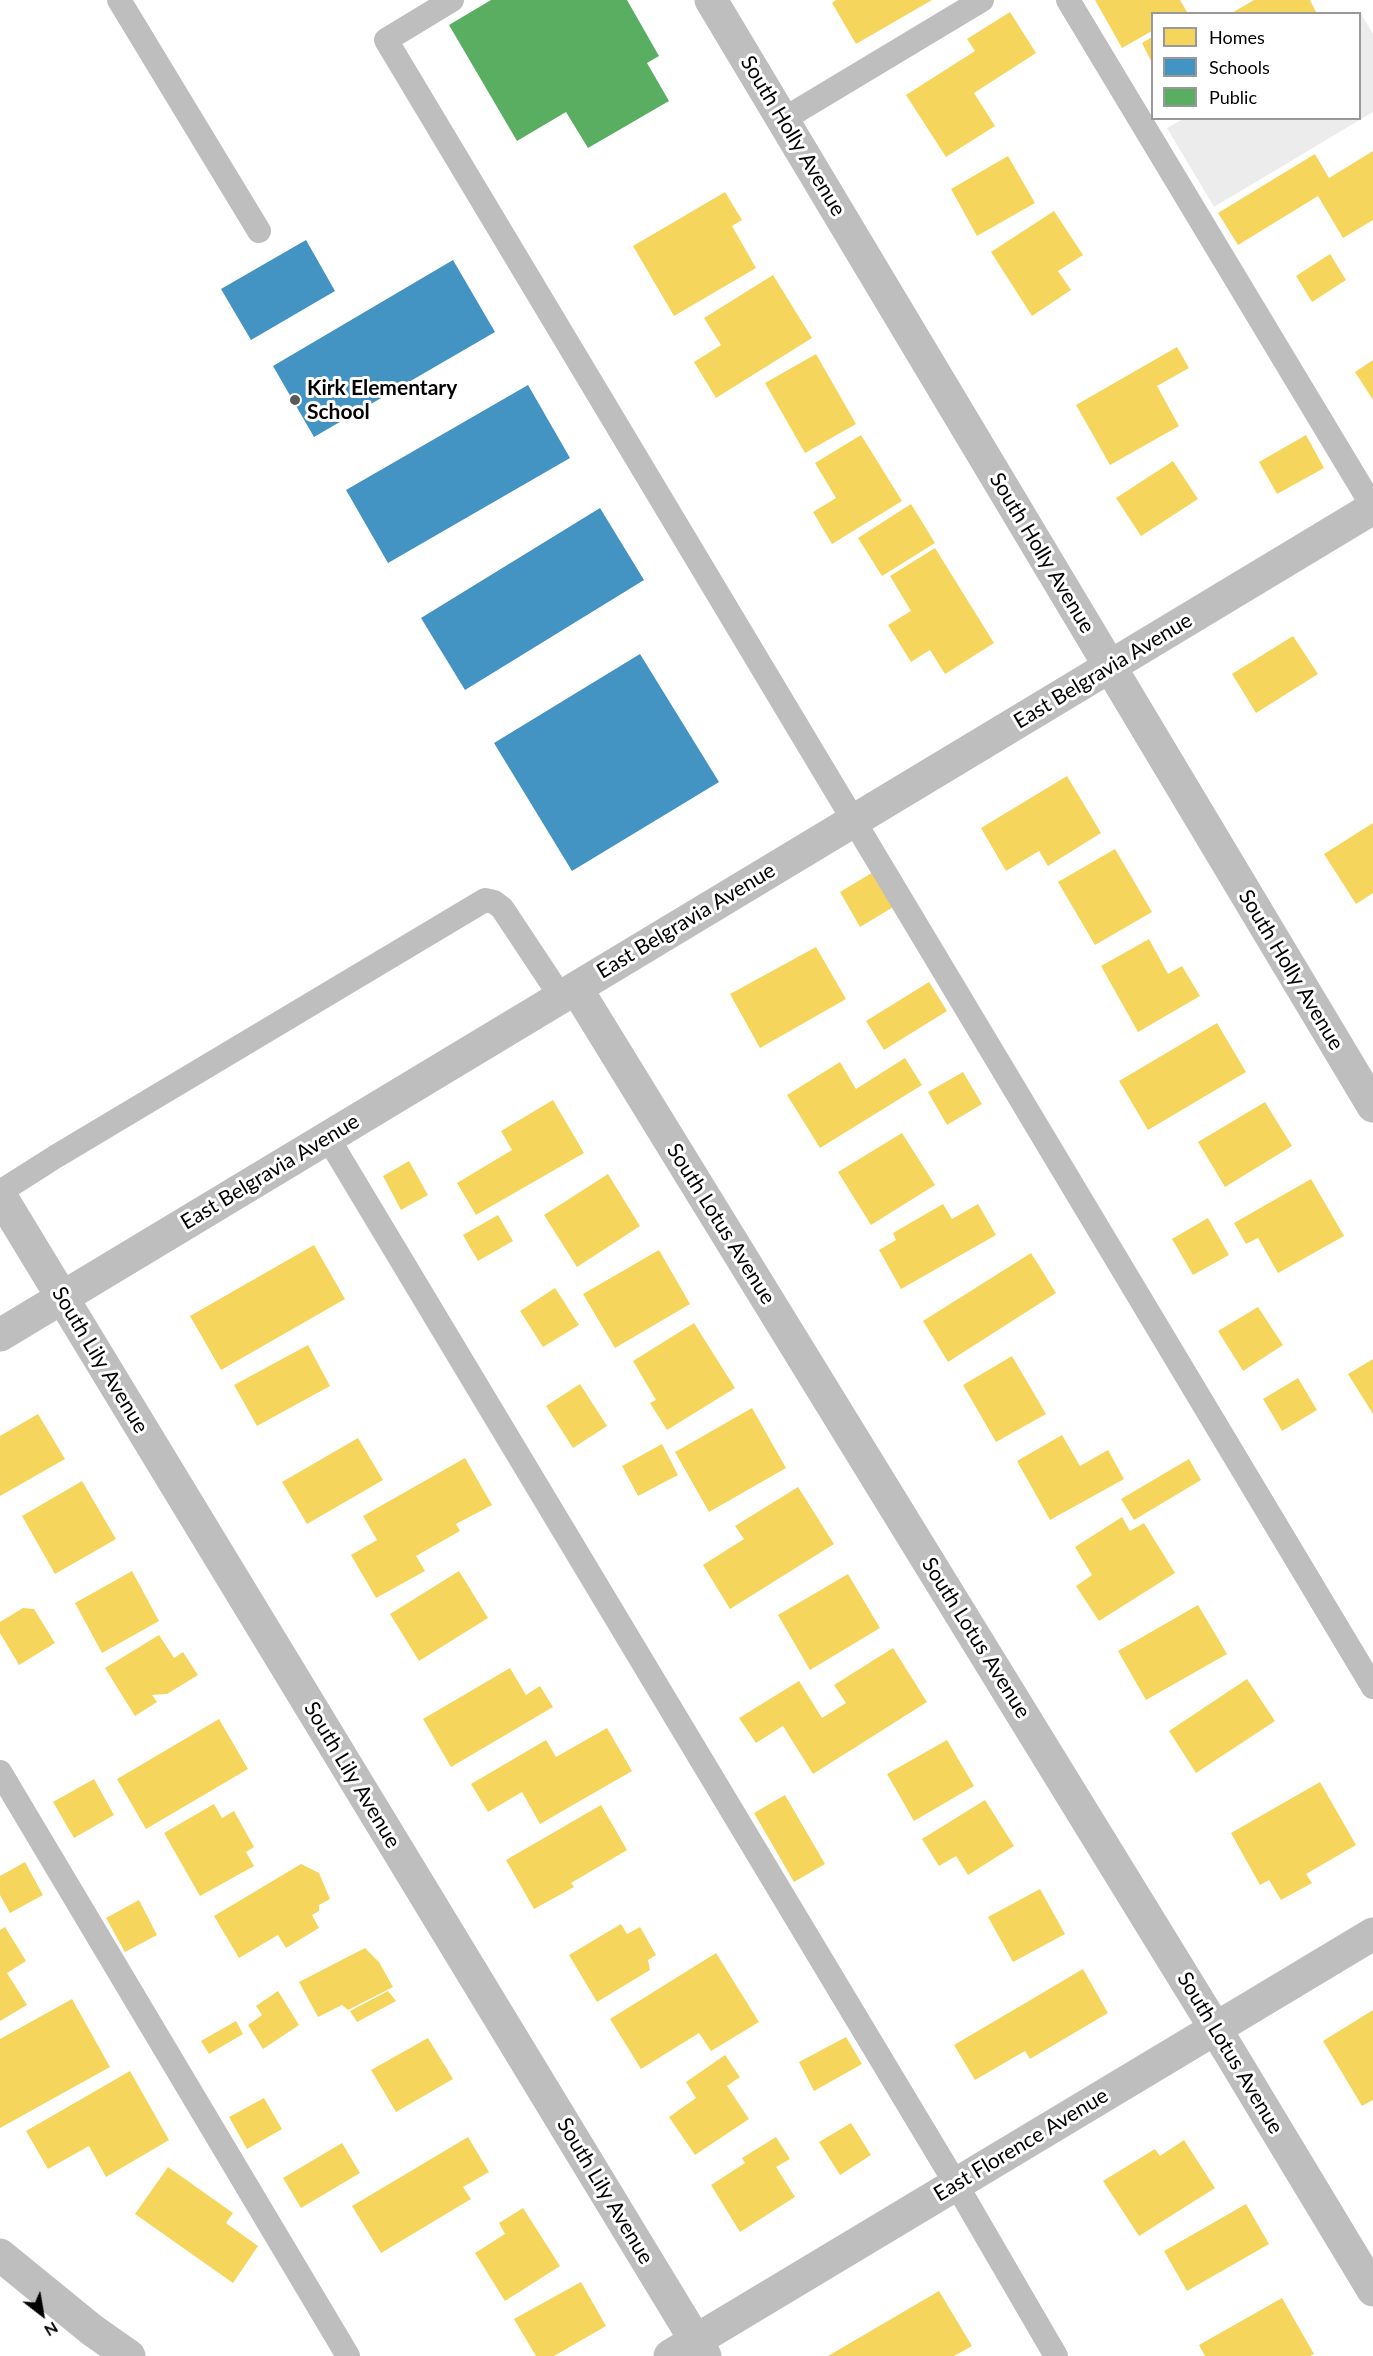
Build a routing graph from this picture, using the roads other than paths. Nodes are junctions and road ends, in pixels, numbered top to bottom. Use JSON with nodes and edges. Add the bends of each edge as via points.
{"nodes":[{"id":1,"x":119,"y":0,"type":"edge"},
{"id":2,"x":452,"y":0,"type":"edge"},
{"id":3,"x":711,"y":0,"type":"edge"},
{"id":4,"x":982,"y":0,"type":"edge"},
{"id":5,"x":1068,"y":0,"type":"edge"},
{"id":6,"x":784,"y":119,"type":"junction"},
{"id":7,"x":259,"y":231,"type":"dead end"},
{"id":8,"x":1373,"y":507,"type":"edge"},
{"id":9,"x":1109,"y":667,"type":"junction"},
{"id":10,"x":855,"y":820,"type":"junction"},
{"id":11,"x":568,"y":993,"type":"junction"},
{"id":12,"x":1373,"y":1106,"type":"edge"},
{"id":13,"x":328,"y":1138,"type":"junction"},
{"id":14,"x":0,"y":1193,"type":"edge"},
{"id":15,"x":62,"y":1298,"type":"junction"},
{"id":16,"x":0,"y":1335,"type":"edge"},
{"id":17,"x":1373,"y":1687,"type":"edge"},
{"id":18,"x":0,"y":1772,"type":"edge"},
{"id":19,"x":1373,"y":1934,"type":"edge"},
{"id":20,"x":1215,"y":2028,"type":"junction"},
{"id":21,"x":956,"y":2184,"type":"junction"},
{"id":22,"x":0,"y":2255,"type":"edge"},
{"id":23,"x":1373,"y":2290,"type":"edge"},
{"id":24,"x":690,"y":2351,"type":"edge"},
{"id":25,"x":129,"y":2356,"type":"edge"},
{"id":26,"x":348,"y":2356,"type":"edge"},
{"id":27,"x":1056,"y":2356,"type":"edge"}],
"edges":[{"from":1,"to":7,"type":"lane"},
{"from":2,"to":10,"type":"lane","via":[[386,40]]},
{"from":3,"to":6,"type":"street","name":"South Holly Avenue"},
{"from":4,"to":6,"type":"lane"},
{"from":5,"to":8,"type":"lane"},
{"from":6,"to":9,"type":"street","name":"South Holly Avenue"},
{"from":8,"to":9,"type":"street","name":"East Belgravia Avenue"},
{"from":9,"to":10,"type":"street","name":"East Belgravia Avenue"},
{"from":9,"to":12,"type":"street","name":"South Holly Avenue"},
{"from":10,"to":11,"type":"street","name":"East Belgravia Avenue"},
{"from":10,"to":17,"type":"lane"},
{"from":11,"to":13,"type":"street","name":"East Belgravia Avenue"},
{"from":11,"to":14,"type":"lane","via":[[502,909],[484,900],[55,1156]]},
{"from":11,"to":20,"type":"street","name":"South Lotus Avenue"},
{"from":13,"to":15,"type":"street","name":"East Belgravia Avenue"},
{"from":13,"to":21,"type":"lane"},
{"from":14,"to":15,"type":"street","name":"South Lily Avenue"},
{"from":15,"to":16,"type":"street","name":"East Belgravia Avenue"},
{"from":15,"to":24,"type":"street","name":"South Lily Avenue"},
{"from":18,"to":26,"type":"lane"},
{"from":19,"to":20,"type":"street","name":"East Florence Avenue"},
{"from":20,"to":21,"type":"street","name":"East Florence Avenue"},
{"from":20,"to":23,"type":"street","name":"South Lotus Avenue"},
{"from":21,"to":24,"type":"street","name":"East Florence Avenue"},
{"from":21,"to":27,"type":"lane"},
{"from":22,"to":25,"type":"street"}]}
